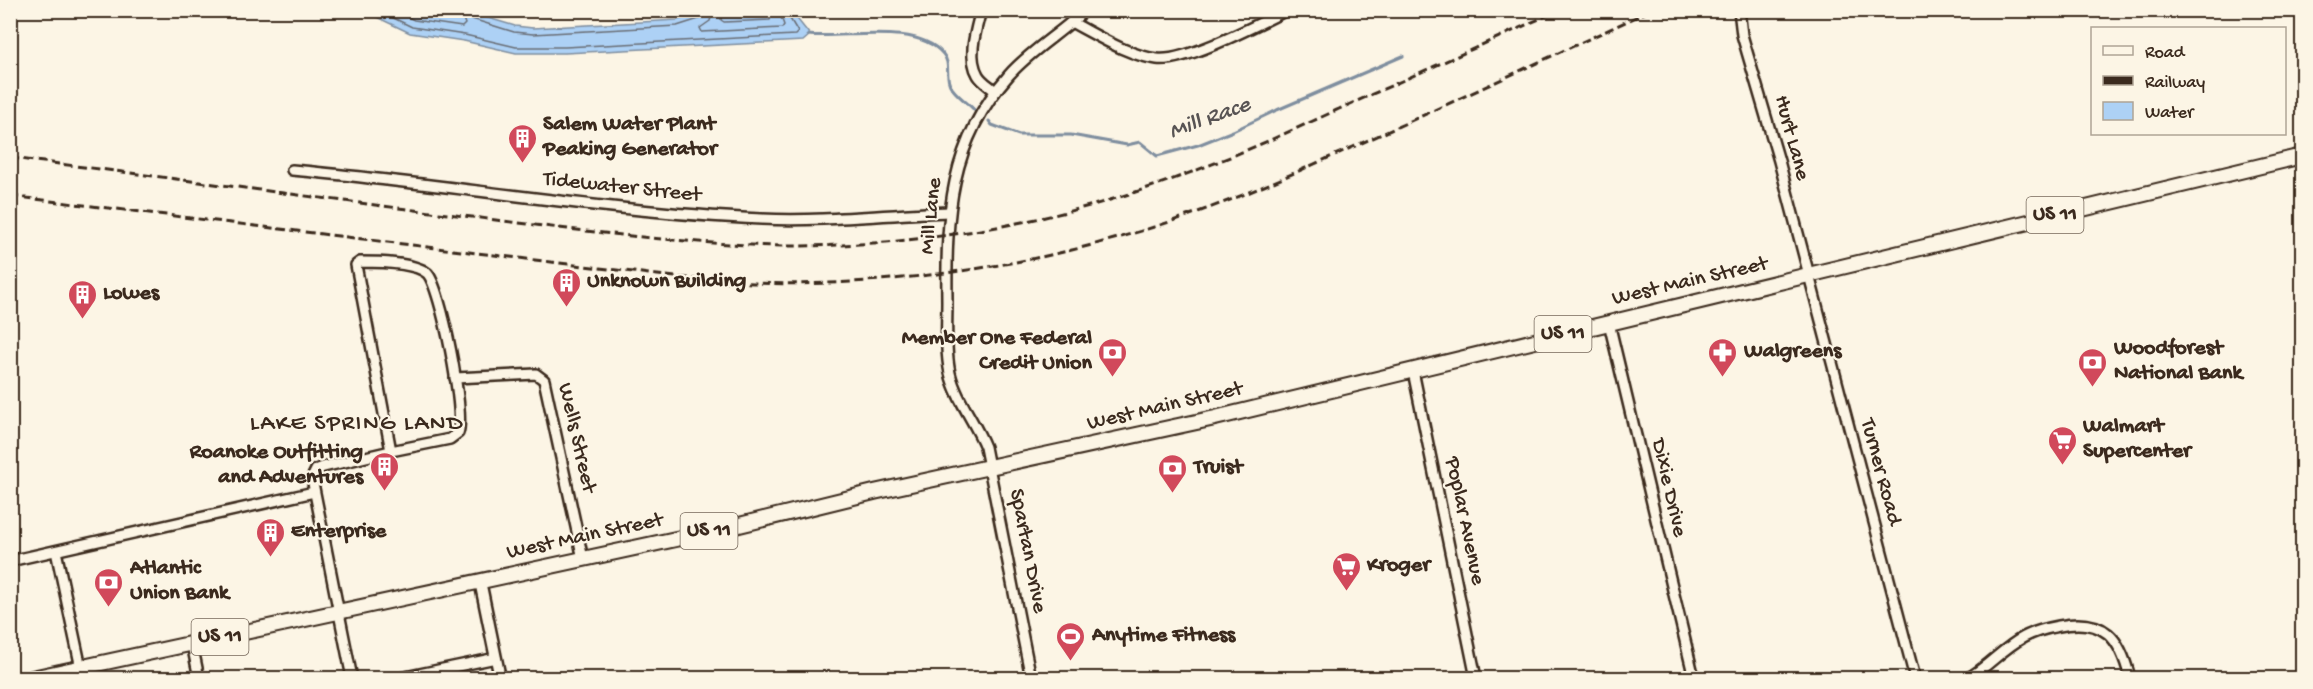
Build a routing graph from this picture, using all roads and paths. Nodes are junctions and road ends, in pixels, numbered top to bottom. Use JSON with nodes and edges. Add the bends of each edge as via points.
{"nodes":[{"id":1,"x":981,"y":10,"type":"edge"},
{"id":2,"x":1085,"y":10,"type":"edge"},
{"id":3,"x":1287,"y":10,"type":"edge"},
{"id":4,"x":1739,"y":10,"type":"edge"},
{"id":5,"x":1071,"y":22,"type":"junction"},
{"id":6,"x":996,"y":91,"type":"junction"},
{"id":7,"x":2302,"y":156,"type":"edge"},
{"id":8,"x":292,"y":170,"type":"dead end"},
{"id":9,"x":949,"y":212,"type":"junction"},
{"id":10,"x":1808,"y":276,"type":"junction"},
{"id":11,"x":1609,"y":323,"type":"junction"},
{"id":12,"x":1413,"y":370,"type":"junction"},
{"id":13,"x":455,"y":378,"type":"junction"},
{"id":14,"x":391,"y":451,"type":"junction"},
{"id":15,"x":990,"y":466,"type":"junction"},
{"id":16,"x":314,"y":492,"type":"junction"},
{"id":17,"x":56,"y":551,"type":"junction"},
{"id":18,"x":583,"y":559,"type":"junction"},
{"id":19,"x":10,"y":561,"type":"edge"},
{"id":20,"x":480,"y":581,"type":"junction"},
{"id":21,"x":338,"y":612,"type":"junction"},
{"id":22,"x":192,"y":644,"type":"junction"},
{"id":23,"x":495,"y":658,"type":"junction"},
{"id":24,"x":81,"y":668,"type":"junction"},
{"id":25,"x":41,"y":678,"type":"edge"},
{"id":26,"x":199,"y":678,"type":"edge"},
{"id":27,"x":352,"y":678,"type":"edge"},
{"id":28,"x":400,"y":678,"type":"edge"},
{"id":29,"x":500,"y":678,"type":"edge"},
{"id":30,"x":1032,"y":678,"type":"edge"},
{"id":31,"x":1476,"y":678,"type":"edge"},
{"id":32,"x":1694,"y":678,"type":"edge"},
{"id":33,"x":1915,"y":678,"type":"edge"},
{"id":34,"x":1968,"y":678,"type":"edge"},
{"id":35,"x":2130,"y":678,"type":"edge"}],
"edges":[{"from":1,"to":6,"type":"street","via":[[973,44],[974,64],[977,74]]},
{"from":2,"to":5,"type":"street","name":"Mill Lane"},
{"from":3,"to":5,"type":"street","via":[[1188,56],[1164,60],[1134,52]]},
{"from":4,"to":10,"type":"street","name":"Hurt Lane","via":[[1742,35]]},
{"from":5,"to":6,"type":"street","name":"Mill Lane","via":[[1030,53]]},
{"from":6,"to":9,"type":"street","name":"Mill Lane","via":[[962,153]]},
{"from":7,"to":10,"type":"main road","name":"West Main Street","number":"US 11"},
{"from":8,"to":9,"type":"street","name":"Tidewater Street","via":[[715,216],[794,219]]},
{"from":9,"to":15,"type":"street","name":"Mill Lane","via":[[948,362],[954,386],[980,435]]},
{"from":10,"to":11,"type":"main road","name":"West Main Street","number":"US 11"},
{"from":10,"to":33,"type":"street","name":"Turner Road"},
{"from":11,"to":12,"type":"main road","name":"West Main Street","number":"US 11"},
{"from":11,"to":32,"type":"street","name":"Dixie Drive"},
{"from":12,"to":15,"type":"main road","name":"West Main Street","number":"US 11"},
{"from":12,"to":31,"type":"street","name":"Poplar Avenue"},
{"from":13,"to":14,"type":"street","via":[[461,421],[458,433],[450,439]]},
{"from":13,"to":14,"type":"street","via":[[431,278],[416,267],[357,262]]},
{"from":13,"to":18,"type":"street","name":"Wells Street","via":[[536,374],[544,380]]},
{"from":14,"to":16,"type":"street","via":[[323,466],[313,473]]},
{"from":15,"to":18,"type":"main road","name":"West Main Street","number":"US 11"},
{"from":15,"to":30,"type":"street","name":"Spartan Drive"},
{"from":16,"to":17,"type":"street"},
{"from":16,"to":21,"type":"street"},
{"from":17,"to":19,"type":"street"},
{"from":17,"to":24,"type":"street"},
{"from":18,"to":20,"type":"main road","name":"West Main Street","number":"US 11"},
{"from":20,"to":21,"type":"main road","name":"West Main Street","number":"US 11"},
{"from":20,"to":23,"type":"street"},
{"from":21,"to":22,"type":"main road","name":"West Main Street","number":"US 11"},
{"from":21,"to":27,"type":"street"},
{"from":22,"to":24,"type":"main road","name":"West Main Street","number":"US 11"},
{"from":22,"to":26,"type":"street"},
{"from":23,"to":28,"type":"street"},
{"from":23,"to":29,"type":"street"},
{"from":24,"to":25,"type":"main road","name":"West Main Street","number":"US 11"},
{"from":34,"to":35,"type":"street","via":[[2023,637],[2075,623],[2097,627],[2111,636],[2124,655]]}]}
